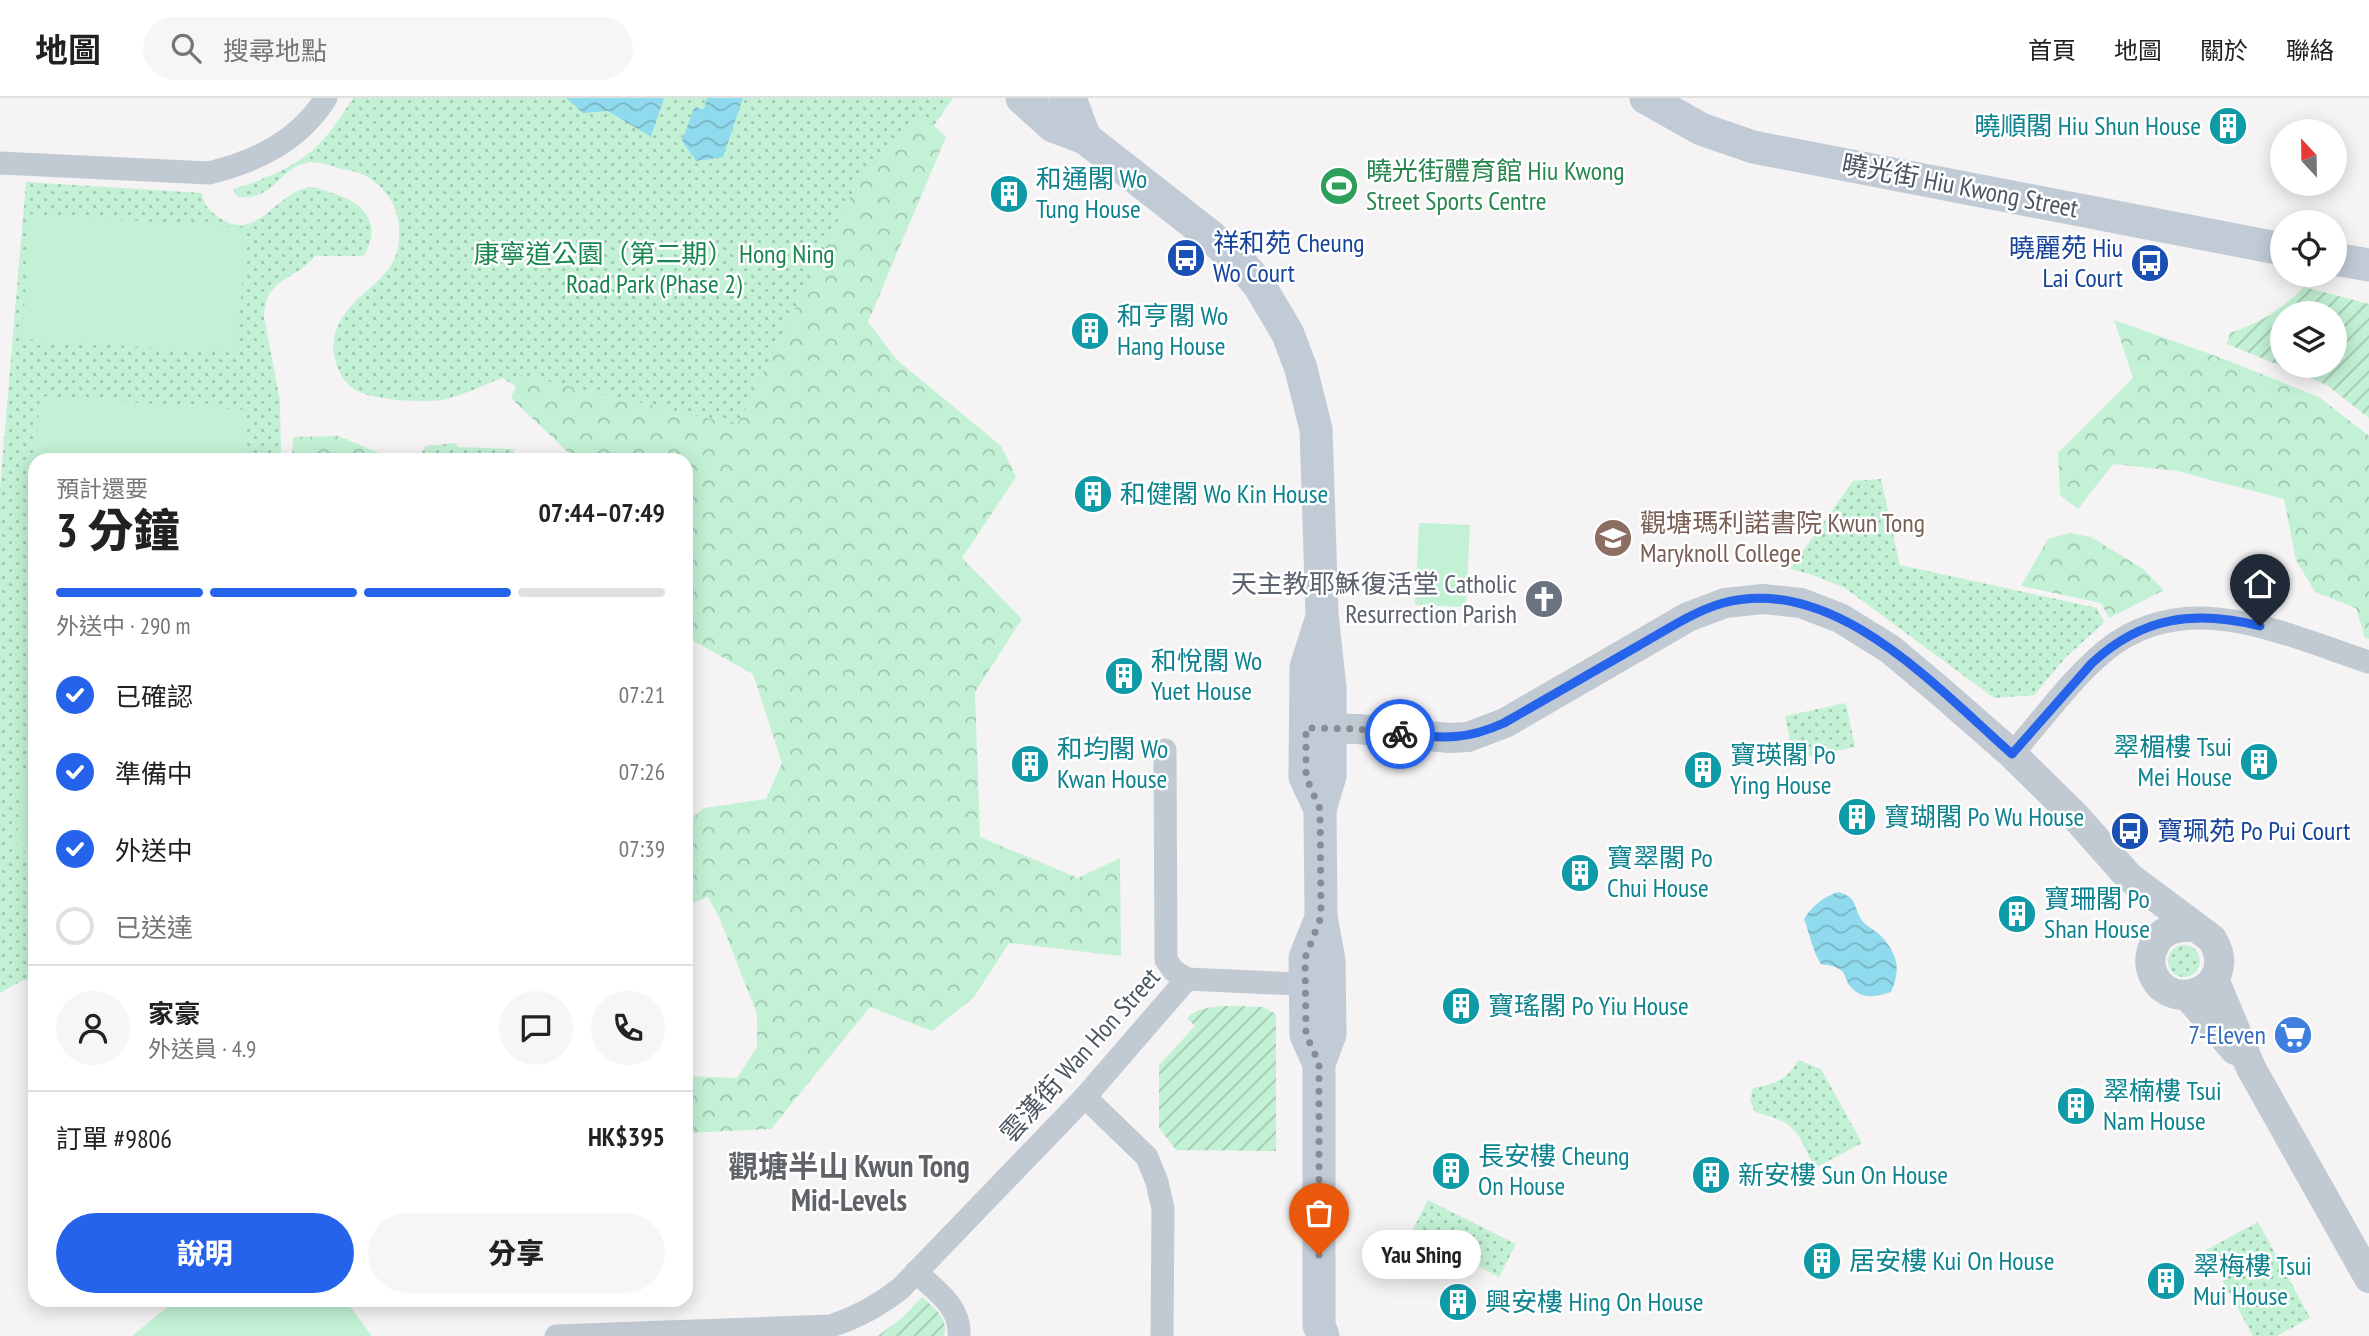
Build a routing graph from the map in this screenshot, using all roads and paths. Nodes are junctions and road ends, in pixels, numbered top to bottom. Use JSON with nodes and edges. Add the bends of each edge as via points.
{"nodes":[{"id":1,"x":327,"y":98,"type":"edge"},
{"id":2,"x":1022,"y":98,"type":"edge"},
{"id":3,"x":1065,"y":98,"type":"edge"},
{"id":4,"x":1646,"y":98,"type":"edge"},
{"id":5,"x":1085,"y":138,"type":"junction"},
{"id":6,"x":0,"y":163,"type":"edge"},
{"id":7,"x":2270,"y":247,"type":"edge"},
{"id":8,"x":2347,"y":261,"type":"edge"},
{"id":9,"x":2369,"y":265,"type":"edge"},
{"id":10,"x":2369,"y":662,"type":"edge"},
{"id":11,"x":1318,"y":728,"type":"junction"},
{"id":12,"x":1164,"y":750,"type":"dead end"},
{"id":13,"x":2012,"y":754,"type":"junction"},
{"id":14,"x":2129,"y":877,"type":"junction"},
{"id":15,"x":2194,"y":927,"type":"junction"},
{"id":16,"x":2155,"y":942,"type":"junction"},
{"id":17,"x":1187,"y":979,"type":"junction"},
{"id":18,"x":2214,"y":979,"type":"junction"},
{"id":19,"x":1317,"y":985,"type":"junction"},
{"id":20,"x":2187,"y":995,"type":"junction"},
{"id":21,"x":2251,"y":1068,"type":"junction"},
{"id":22,"x":1085,"y":1097,"type":"junction"},
{"id":23,"x":916,"y":1272,"type":"junction"},
{"id":24,"x":2369,"y":1278,"type":"edge"},
{"id":25,"x":832,"y":1331,"type":"edge"},
{"id":26,"x":1318,"y":1332,"type":"edge"},
{"id":27,"x":556,"y":1336,"type":"edge"},
{"id":28,"x":958,"y":1336,"type":"edge"},
{"id":29,"x":1162,"y":1336,"type":"edge"}],
"edges":[{"from":1,"to":6,"type":"street","via":[[287,141],[263,156],[209,173]]},
{"from":2,"to":5,"type":"main road","via":[[1053,126]]},
{"from":3,"to":5,"type":"main road","via":[[1073,106]]},
{"from":4,"to":7,"type":"main road","name":"曉光街 Hiu Kwong Street","via":[[1701,130],[1753,147]]},
{"from":5,"to":11,"type":"main road","via":[[1229,252],[1259,285],[1288,334],[1316,429],[1322,614],[1306,667]]},
{"from":8,"to":9,"type":"main road"},
{"from":10,"to":13,"type":"street","via":[[2239,621],[2205,617],[2166,621],[2105,651]]},
{"from":11,"to":13,"type":"street","via":[[1450,738],[1477,734],[1688,617],[1725,603],[1763,599],[1810,606],[1840,618],[1900,658]]},
{"from":11,"to":19,"type":"main road","via":[[1306,777],[1320,809],[1321,917],[1329,960]]},
{"from":12,"to":17,"type":"street","via":[[1164,947],[1166,960]]},
{"from":13,"to":14,"type":"street"},
{"from":14,"to":15,"type":"street"},
{"from":14,"to":16,"type":"street"},
{"from":15,"to":16,"type":"street","via":[[2172,929]]},
{"from":15,"to":18,"type":"street","via":[[2217,948],[2219,969]]},
{"from":16,"to":20,"type":"street","via":[[2150,963],[2158,983]]},
{"from":17,"to":19,"type":"street","name":"雲漢街 Wan Hon Street"},
{"from":17,"to":22,"type":"street","name":"雲漢街 Wan Hon Street"},
{"from":18,"to":20,"type":"street","via":[[2198,993]]},
{"from":18,"to":21,"type":"street"},
{"from":19,"to":26,"type":"main road","via":[[1330,1034],[1319,1063]]},
{"from":20,"to":21,"type":"street"},
{"from":21,"to":24,"type":"street"},
{"from":22,"to":23,"type":"street","name":"雲漢街 Wan Hon Street"},
{"from":22,"to":29,"type":"street","via":[[1147,1157],[1157,1182],[1163,1209]]},
{"from":23,"to":25,"type":"street","name":"雲漢街 Wan Hon Street","via":[[880,1305]]},
{"from":23,"to":28,"type":"street","via":[[952,1306],[959,1319]]},
{"from":25,"to":27,"type":"street","name":"雲漢街 Wan Hon Street"}]}
